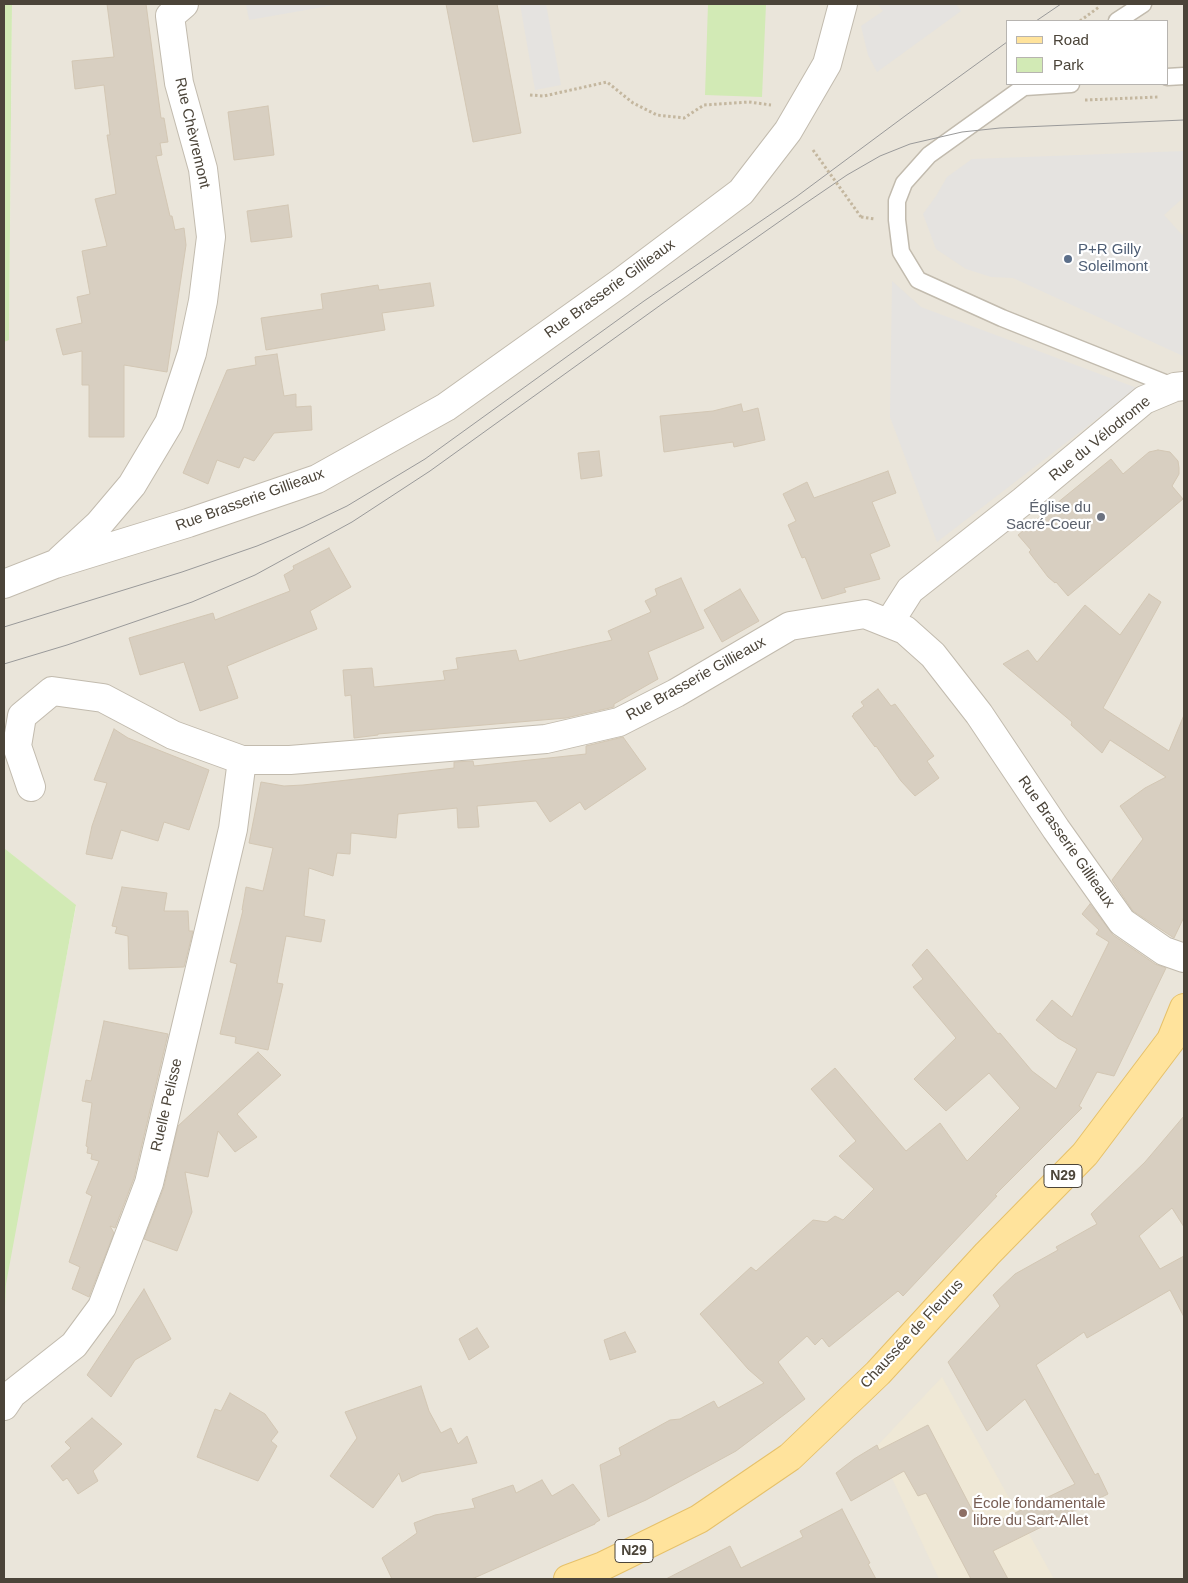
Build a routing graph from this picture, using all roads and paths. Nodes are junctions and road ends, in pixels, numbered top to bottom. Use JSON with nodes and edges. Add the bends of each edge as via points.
{"nodes":[{"id":1,"x":843,"y":4,"type":"edge"},
{"id":2,"x":1104,"y":4,"type":"edge"},
{"id":3,"x":1143,"y":4,"type":"edge"},
{"id":4,"x":174,"y":8,"type":"edge"},
{"id":5,"x":1081,"y":20,"type":"edge"},
{"id":6,"x":1119,"y":20,"type":"edge"},
{"id":7,"x":1184,"y":76,"type":"edge"},
{"id":8,"x":1168,"y":77,"type":"edge"},
{"id":9,"x":1027,"y":85,"type":"edge"},
{"id":10,"x":530,"y":95,"type":"dead end"},
{"id":11,"x":1164,"y":97,"type":"dead end"},
{"id":12,"x":1076,"y":101,"type":"dead end"},
{"id":13,"x":793,"y":122,"type":"junction"},
{"id":14,"x":813,"y":150,"type":"dead end"},
{"id":15,"x":878,"y":219,"type":"dead end"},
{"id":16,"x":1179,"y":387,"type":"edge"},
{"id":17,"x":55,"y":564,"type":"junction"},
{"id":18,"x":4,"y":584,"type":"edge"},
{"id":19,"x":889,"y":623,"type":"junction"},
{"id":20,"x":242,"y":760,"type":"junction"},
{"id":21,"x":31,"y":787,"type":"dead end"},
{"id":22,"x":1184,"y":958,"type":"edge"},
{"id":23,"x":1184,"y":1008,"type":"edge"},
{"id":24,"x":4,"y":1406,"type":"edge"},
{"id":25,"x":568,"y":1579,"type":"edge"}],
"edges":[{"from":1,"to":13,"type":"street","name":"Rue Brasserie Gillieaux","via":[[827,64]]},
{"from":2,"to":5,"type":"path"},
{"from":3,"to":6,"type":"lane"},
{"from":4,"to":17,"type":"street","name":"Rue Chèvremont","via":[[179,82],[203,168],[211,237],[201,310],[192,352],[169,423],[132,485],[99,524]]},
{"from":7,"to":8,"type":"lane"},
{"from":9,"to":16,"type":"lane","via":[[929,155],[904,183],[897,201],[901,252],[918,280],[1002,318]]},
{"from":10,"to":13,"type":"path","via":[[544,96],[607,82],[633,103],[657,114],[684,118],[704,104],[750,102],[784,107]]},
{"from":11,"to":12,"type":"path"},
{"from":13,"to":17,"type":"street","name":"Rue Brasserie Gillieaux","via":[[742,192],[446,407],[317,479]]},
{"from":14,"to":15,"type":"path","bridge":true,"via":[[861,217]]},
{"from":16,"to":19,"type":"street","name":"Rue du Vélodrome","via":[[1144,400],[910,590]]},
{"from":17,"to":18,"type":"street","name":"Rue Brasserie Gillieaux"},
{"from":19,"to":20,"type":"street","name":"Rue Brasserie Gillieaux","via":[[865,614],[790,626],[676,693],[619,722],[546,739],[290,760]]},
{"from":19,"to":22,"type":"street","name":"Rue Brasserie Gillieaux","via":[[905,630],[933,655],[979,714],[1122,922],[1164,951]]},
{"from":20,"to":21,"type":"street","name":"Rue Brasserie Gillieaux","via":[[173,736],[103,698],[52,691],[22,716],[17,746]]},
{"from":20,"to":24,"type":"street","name":"Ruelle Pelisse","via":[[233,829],[145,1192],[102,1307],[74,1345],[12,1394]]},
{"from":23,"to":25,"type":"main road","name":"Chaussée de Fleurus","number":"N29","via":[[1171,1040],[1085,1154],[987,1254],[878,1373],[790,1457],[699,1519],[603,1566]]}]}
